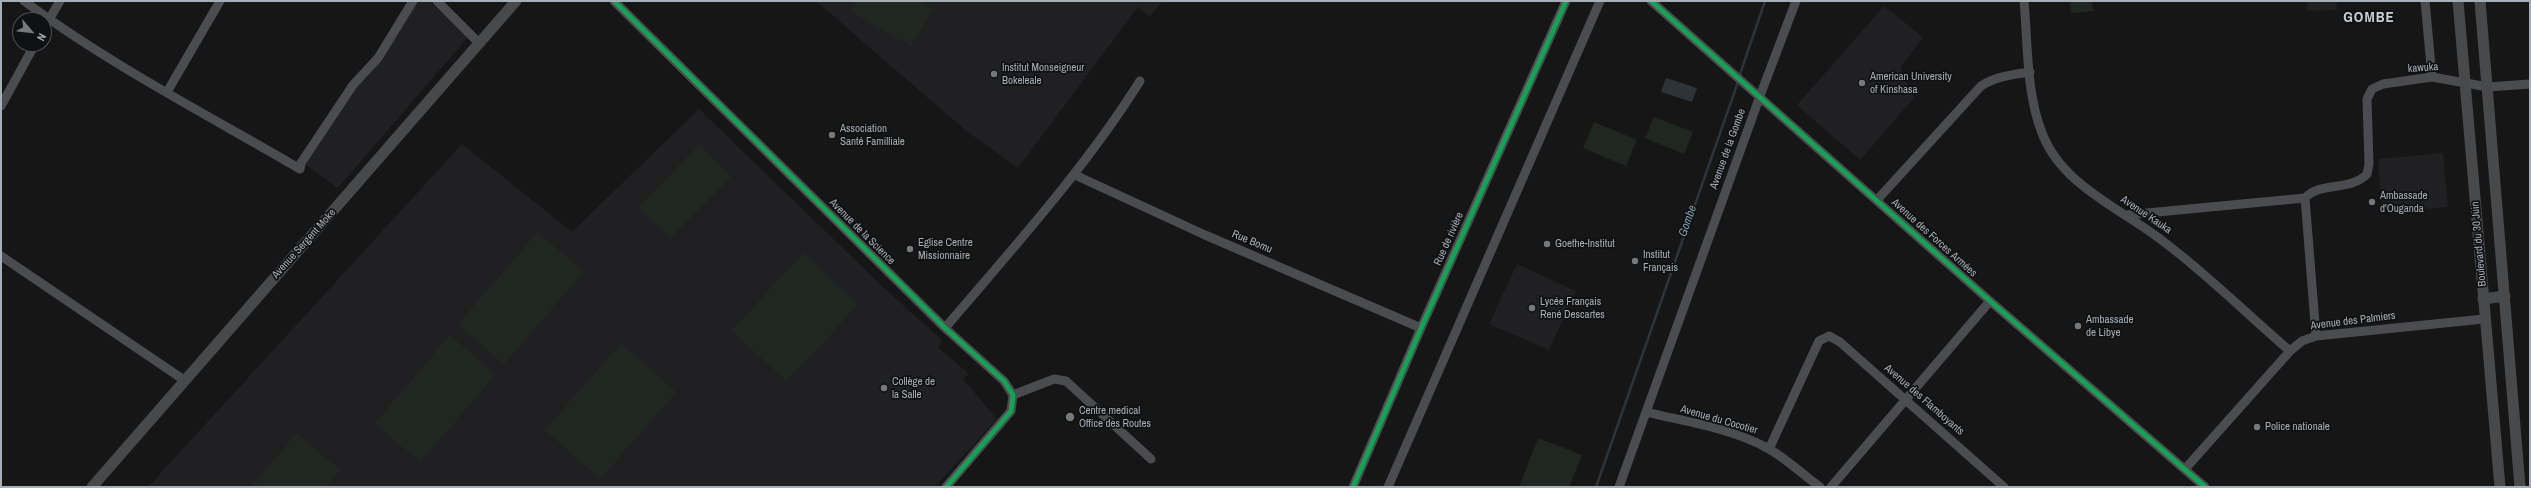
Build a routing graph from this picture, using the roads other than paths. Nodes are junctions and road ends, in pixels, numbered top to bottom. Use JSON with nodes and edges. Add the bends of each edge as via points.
{"nodes":[{"id":1,"x":24,"y":1,"type":"edge"},
{"id":2,"x":60,"y":1,"type":"edge"},
{"id":3,"x":220,"y":1,"type":"edge"},
{"id":4,"x":413,"y":1,"type":"edge"},
{"id":5,"x":437,"y":1,"type":"edge"},
{"id":6,"x":516,"y":1,"type":"edge"},
{"id":7,"x":614,"y":1,"type":"edge"},
{"id":8,"x":1566,"y":1,"type":"edge"},
{"id":9,"x":1600,"y":1,"type":"edge"},
{"id":10,"x":1651,"y":1,"type":"edge"},
{"id":11,"x":1796,"y":1,"type":"edge"},
{"id":12,"x":2024,"y":1,"type":"edge"},
{"id":13,"x":2425,"y":1,"type":"edge"},
{"id":14,"x":2458,"y":1,"type":"edge"},
{"id":15,"x":2480,"y":1,"type":"edge"},
{"id":16,"x":38,"y":12,"type":"edge"},
{"id":17,"x":52,"y":15,"type":"edge"},
{"id":18,"x":52,"y":22,"type":"edge"},
{"id":19,"x":479,"y":43,"type":"junction"},
{"id":20,"x":31,"y":52,"type":"edge"},
{"id":21,"x":2030,"y":72,"type":"junction"},
{"id":22,"x":2432,"y":77,"type":"junction"},
{"id":23,"x":1140,"y":81,"type":"dead end"},
{"id":24,"x":2465,"y":84,"type":"junction"},
{"id":25,"x":2530,"y":84,"type":"edge"},
{"id":26,"x":2488,"y":87,"type":"junction"},
{"id":27,"x":167,"y":92,"type":"junction"},
{"id":28,"x":1760,"y":96,"type":"junction"},
{"id":29,"x":1,"y":106,"type":"edge"},
{"id":30,"x":1075,"y":175,"type":"junction"},
{"id":31,"x":2305,"y":198,"type":"junction"},
{"id":32,"x":1877,"y":200,"type":"junction"},
{"id":33,"x":2126,"y":215,"type":"junction"},
{"id":34,"x":1,"y":256,"type":"edge"},
{"id":35,"x":2505,"y":296,"type":"junction"},
{"id":36,"x":2484,"y":299,"type":"junction"},
{"id":37,"x":1990,"y":301,"type":"junction"},
{"id":38,"x":2484,"y":319,"type":"junction"},
{"id":39,"x":945,"y":328,"type":"junction"},
{"id":40,"x":1421,"y":328,"type":"junction"},
{"id":41,"x":2316,"y":336,"type":"junction"},
{"id":42,"x":2290,"y":351,"type":"junction"},
{"id":43,"x":184,"y":380,"type":"junction"},
{"id":44,"x":1013,"y":395,"type":"junction"},
{"id":45,"x":1905,"y":399,"type":"junction"},
{"id":46,"x":1646,"y":412,"type":"junction"},
{"id":47,"x":1769,"y":449,"type":"junction"},
{"id":48,"x":1151,"y":459,"type":"dead end"},
{"id":49,"x":2185,"y":469,"type":"junction"},
{"id":50,"x":92,"y":487,"type":"edge"},
{"id":51,"x":946,"y":487,"type":"edge"},
{"id":52,"x":1353,"y":487,"type":"edge"},
{"id":53,"x":1388,"y":487,"type":"edge"},
{"id":54,"x":1619,"y":487,"type":"edge"},
{"id":55,"x":1820,"y":487,"type":"edge"},
{"id":56,"x":1831,"y":487,"type":"edge"},
{"id":57,"x":2004,"y":487,"type":"edge"},
{"id":58,"x":2205,"y":487,"type":"edge"},
{"id":59,"x":2500,"y":487,"type":"edge"},
{"id":60,"x":2520,"y":487,"type":"edge"}],
"edges":[{"from":1,"to":16,"type":"street"},
{"from":2,"to":17,"type":"street"},
{"from":3,"to":27,"type":"street"},
{"from":4,"to":27,"type":"street","via":[[378,58],[352,85],[301,163],[300,169]]},
{"from":5,"to":19,"type":"street"},
{"from":6,"to":19,"type":"main road","name":"Avenue Sergent Moke"},
{"from":7,"to":39,"type":"street","name":"Avenue de la Science"},
{"from":8,"to":40,"type":"street","name":"Rue de rivière"},
{"from":9,"to":53,"type":"street"},
{"from":10,"to":28,"type":"street","name":"Avenue des Forces Armées"},
{"from":11,"to":28,"type":"street","name":"Avenue de la Gombe"},
{"from":12,"to":21,"type":"street","name":"Avenue Kauka"},
{"from":13,"to":22,"type":"street"},
{"from":14,"to":24,"type":"main road","name":"Boulevard du 30 Juin"},
{"from":15,"to":26,"type":"main road","name":"Boulevard du 30 Juin"},
{"from":18,"to":27,"type":"street"},
{"from":19,"to":43,"type":"main road","name":"Avenue Sergent Moke"},
{"from":20,"to":29,"type":"street"},
{"from":21,"to":32,"type":"street","via":[[1991,79],[1981,86]]},
{"from":21,"to":33,"type":"street","name":"Avenue Kauka","via":[[2034,108],[2050,150],[2079,183]]},
{"from":22,"to":24,"type":"street","name":"kawuka"},
{"from":22,"to":31,"type":"street","name":"kawuka","via":[[2383,84],[2372,89],[2366,99],[2369,164],[2367,174],[2353,184],[2311,191]]},
{"from":23,"to":30,"type":"street","via":[[1111,127]]},
{"from":24,"to":26,"type":"street","name":"kawuka"},
{"from":24,"to":36,"type":"main road","name":"Boulevard du 30 Juin"},
{"from":25,"to":26,"type":"street","name":"kawuka"},
{"from":26,"to":35,"type":"main road","name":"Boulevard du 30 Juin"},
{"from":28,"to":32,"type":"street","name":"Avenue des Forces Armées"},
{"from":28,"to":46,"type":"street","name":"Avenue de la Gombe"},
{"from":30,"to":39,"type":"street"},
{"from":30,"to":40,"type":"street","name":"Rue Bomu","via":[[1205,235]]},
{"from":31,"to":33,"type":"street"},
{"from":31,"to":41,"type":"street"},
{"from":32,"to":37,"type":"street","name":"Avenue des Forces Armées"},
{"from":33,"to":42,"type":"street","name":"Avenue Kauka","via":[[2166,242]]},
{"from":34,"to":43,"type":"street"},
{"from":35,"to":36,"type":"main road"},
{"from":35,"to":60,"type":"main road","name":"Boulevard du 30 Juin"},
{"from":36,"to":38,"type":"main road","name":"Boulevard du 30 Juin"},
{"from":37,"to":45,"type":"street"},
{"from":37,"to":49,"type":"street","name":"Avenue des Forces Armées"},
{"from":38,"to":41,"type":"street","name":"Avenue des Palmiers"},
{"from":38,"to":59,"type":"main road","name":"Boulevard du 30 Juin"},
{"from":39,"to":44,"type":"street","name":"Avenue de la Science","via":[[1004,381]]},
{"from":40,"to":52,"type":"street","name":"Rue de rivière"},
{"from":41,"to":42,"type":"street","name":"Avenue des Palmiers","via":[[2302,341]]},
{"from":42,"to":49,"type":"street","name":"Avenue des Palmiers"},
{"from":43,"to":50,"type":"main road","name":"Avenue Sergent Moke"},
{"from":44,"to":48,"type":"street","via":[[1054,379],[1066,381]]},
{"from":44,"to":51,"type":"street","via":[[1011,411]]},
{"from":45,"to":47,"type":"street","name":"Avenue des Flamboyants","via":[[1840,342],[1824,336],[1819,341]]},
{"from":45,"to":56,"type":"street"},
{"from":45,"to":57,"type":"street","name":"Avenue des Flamboyants"},
{"from":46,"to":47,"type":"street","name":"Avenue du Cocotier","via":[[1734,434]]},
{"from":46,"to":54,"type":"street","name":"Avenue de la Gombe"},
{"from":47,"to":55,"type":"street","name":"Avenue du Cocotier"},
{"from":49,"to":58,"type":"street","name":"Avenue des Forces Armées"}]}
